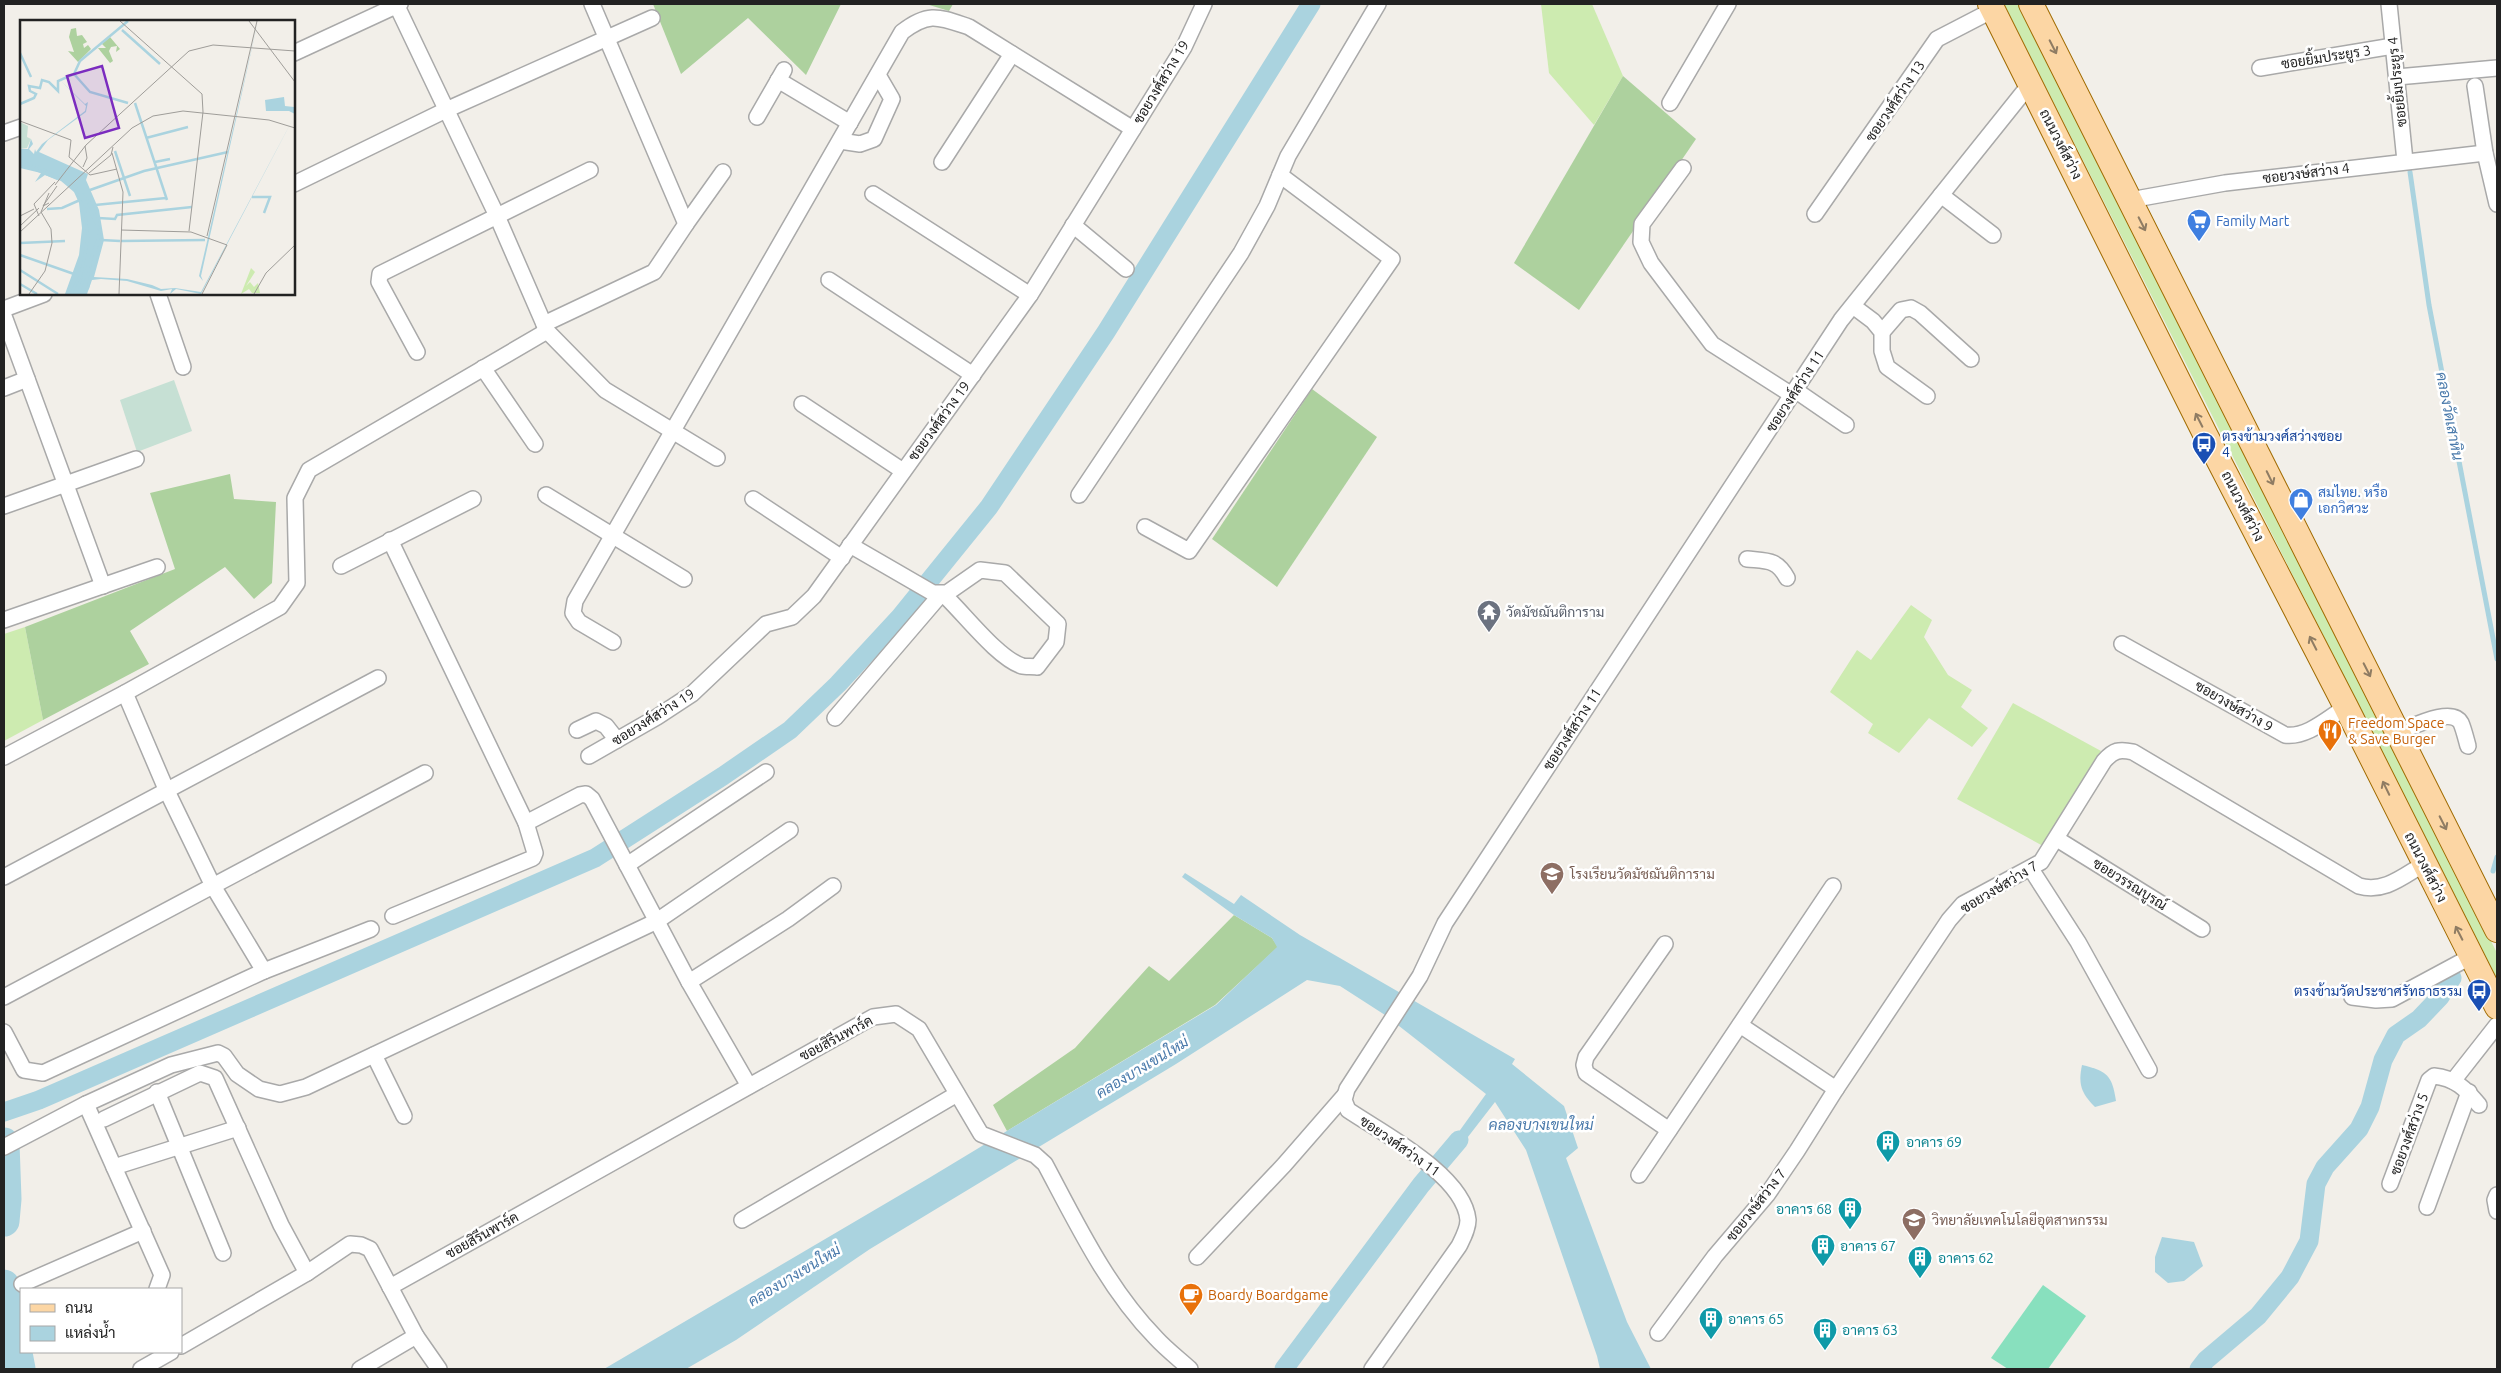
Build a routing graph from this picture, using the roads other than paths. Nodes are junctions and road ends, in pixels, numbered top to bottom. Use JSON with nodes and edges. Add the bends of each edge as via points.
{"nodes":[{"id":1,"x":398,"y":4,"type":"edge"},
{"id":2,"x":592,"y":4,"type":"edge"},
{"id":3,"x":1204,"y":4,"type":"edge"},
{"id":4,"x":1378,"y":4,"type":"edge"},
{"id":5,"x":1728,"y":4,"type":"edge"},
{"id":6,"x":2031,"y":4,"type":"edge"},
{"id":7,"x":2389,"y":4,"type":"edge"},
{"id":8,"x":1992,"y":7,"type":"edge"},
{"id":9,"x":652,"y":18,"type":"dead end"},
{"id":10,"x":606,"y":38,"type":"junction"},
{"id":11,"x":2393,"y":46,"type":"junction"},
{"id":12,"x":295,"y":53,"type":"edge"},
{"id":13,"x":1012,"y":54,"type":"junction"},
{"id":14,"x":2260,"y":68,"type":"dead end"},
{"id":15,"x":2497,"y":68,"type":"edge"},
{"id":16,"x":878,"y":75,"type":"junction"},
{"id":17,"x":2397,"y":77,"type":"junction"},
{"id":18,"x":2030,"y":84,"type":"junction"},
{"id":19,"x":2476,"y":86,"type":"dead end"},
{"id":20,"x":1670,"y":104,"type":"dead end"},
{"id":21,"x":446,"y":110,"type":"junction"},
{"id":22,"x":757,"y":117,"type":"dead end"},
{"id":23,"x":850,"y":123,"type":"junction"},
{"id":24,"x":20,"y":127,"type":"edge"},
{"id":25,"x":1133,"y":129,"type":"junction"},
{"id":26,"x":4,"y":133,"type":"edge"},
{"id":27,"x":840,"y":141,"type":"junction"},
{"id":28,"x":2484,"y":153,"type":"junction"},
{"id":29,"x":2405,"y":161,"type":"junction"},
{"id":30,"x":942,"y":162,"type":"dead end"},
{"id":31,"x":1683,"y":168,"type":"dead end"},
{"id":32,"x":590,"y":170,"type":"dead end"},
{"id":33,"x":723,"y":172,"type":"dead end"},
{"id":34,"x":1280,"y":175,"type":"junction"},
{"id":35,"x":295,"y":184,"type":"edge"},
{"id":36,"x":873,"y":194,"type":"dead end"},
{"id":37,"x":1941,"y":195,"type":"junction"},
{"id":38,"x":2130,"y":200,"type":"junction"},
{"id":39,"x":2497,"y":204,"type":"edge"},
{"id":40,"x":1815,"y":214,"type":"dead end"},
{"id":41,"x":497,"y":216,"type":"junction"},
{"id":42,"x":686,"y":224,"type":"junction"},
{"id":43,"x":1073,"y":225,"type":"junction"},
{"id":44,"x":1993,"y":235,"type":"dead end"},
{"id":45,"x":1126,"y":268,"type":"dead end"},
{"id":46,"x":829,"y":280,"type":"dead end"},
{"id":47,"x":41,"y":295,"type":"edge"},
{"id":48,"x":158,"y":295,"type":"edge"},
{"id":49,"x":1030,"y":295,"type":"junction"},
{"id":50,"x":1853,"y":306,"type":"junction"},
{"id":51,"x":4,"y":309,"type":"edge"},
{"id":52,"x":4,"y":316,"type":"edge"},
{"id":53,"x":545,"y":327,"type":"junction"},
{"id":54,"x":1882,"y":332,"type":"junction"},
{"id":55,"x":417,"y":352,"type":"dead end"},
{"id":56,"x":1971,"y":359,"type":"dead end"},
{"id":57,"x":183,"y":367,"type":"dead end"},
{"id":58,"x":483,"y":368,"type":"junction"},
{"id":59,"x":973,"y":374,"type":"junction"},
{"id":60,"x":27,"y":379,"type":"junction"},
{"id":61,"x":4,"y":388,"type":"edge"},
{"id":62,"x":1794,"y":393,"type":"junction"},
{"id":63,"x":1927,"y":396,"type":"dead end"},
{"id":64,"x":802,"y":404,"type":"dead end"},
{"id":65,"x":1846,"y":425,"type":"dead end"},
{"id":66,"x":673,"y":432,"type":"junction"},
{"id":67,"x":535,"y":444,"type":"dead end"},
{"id":68,"x":717,"y":458,"type":"dead end"},
{"id":69,"x":136,"y":459,"type":"dead end"},
{"id":70,"x":903,"y":471,"type":"junction"},
{"id":71,"x":66,"y":484,"type":"junction"},
{"id":72,"x":1079,"y":495,"type":"dead end"},
{"id":73,"x":546,"y":496,"type":"dead end"},
{"id":74,"x":473,"y":499,"type":"dead end"},
{"id":75,"x":753,"y":499,"type":"dead end"},
{"id":76,"x":4,"y":506,"type":"edge"},
{"id":77,"x":1145,"y":526,"type":"dead end"},
{"id":78,"x":612,"y":535,"type":"junction"},
{"id":79,"x":390,"y":540,"type":"junction"},
{"id":80,"x":850,"y":546,"type":"junction"},
{"id":81,"x":842,"y":558,"type":"junction"},
{"id":82,"x":1747,"y":559,"type":"dead end"},
{"id":83,"x":341,"y":566,"type":"dead end"},
{"id":84,"x":157,"y":567,"type":"dead end"},
{"id":85,"x":1787,"y":578,"type":"dead end"},
{"id":86,"x":684,"y":580,"type":"dead end"},
{"id":87,"x":104,"y":586,"type":"junction"},
{"id":88,"x":942,"y":593,"type":"junction"},
{"id":89,"x":4,"y":620,"type":"edge"},
{"id":90,"x":613,"y":642,"type":"dead end"},
{"id":91,"x":2122,"y":644,"type":"dead end"},
{"id":92,"x":378,"y":678,"type":"dead end"},
{"id":93,"x":125,"y":694,"type":"junction"},
{"id":94,"x":2346,"y":707,"type":"junction"},
{"id":95,"x":835,"y":718,"type":"dead end"},
{"id":96,"x":577,"y":730,"type":"dead end"},
{"id":97,"x":2398,"y":732,"type":"junction"},
{"id":98,"x":617,"y":740,"type":"junction"},
{"id":99,"x":2468,"y":746,"type":"dead end"},
{"id":100,"x":589,"y":756,"type":"dead end"},
{"id":101,"x":4,"y":757,"type":"edge"},
{"id":102,"x":766,"y":772,"type":"dead end"},
{"id":103,"x":425,"y":774,"type":"dead end"},
{"id":104,"x":166,"y":789,"type":"junction"},
{"id":105,"x":526,"y":823,"type":"junction"},
{"id":106,"x":790,"y":830,"type":"dead end"},
{"id":107,"x":2057,"y":839,"type":"junction"},
{"id":108,"x":2424,"y":864,"type":"junction"},
{"id":109,"x":627,"y":866,"type":"junction"},
{"id":110,"x":2031,"y":869,"type":"junction"},
{"id":111,"x":4,"y":877,"type":"edge"},
{"id":112,"x":212,"y":886,"type":"junction"},
{"id":113,"x":833,"y":886,"type":"dead end"},
{"id":114,"x":1833,"y":886,"type":"dead end"},
{"id":115,"x":393,"y":916,"type":"dead end"},
{"id":116,"x":657,"y":921,"type":"junction"},
{"id":117,"x":371,"y":929,"type":"dead end"},
{"id":118,"x":2202,"y":930,"type":"dead end"},
{"id":119,"x":2497,"y":930,"type":"edge"},
{"id":120,"x":1665,"y":944,"type":"dead end"},
{"id":121,"x":2472,"y":956,"type":"junction"},
{"id":122,"x":264,"y":971,"type":"junction"},
{"id":123,"x":690,"y":982,"type":"junction"},
{"id":124,"x":4,"y":997,"type":"edge"},
{"id":125,"x":2352,"y":997,"type":"dead end"},
{"id":126,"x":2497,"y":1008,"type":"edge"},
{"id":127,"x":1740,"y":1025,"type":"junction"},
{"id":128,"x":2497,"y":1025,"type":"edge"},
{"id":129,"x":4,"y":1032,"type":"edge"},
{"id":130,"x":374,"y":1055,"type":"junction"},
{"id":131,"x":2149,"y":1070,"type":"dead end"},
{"id":132,"x":2453,"y":1081,"type":"junction"},
{"id":133,"x":749,"y":1086,"type":"junction"},
{"id":134,"x":1836,"y":1089,"type":"junction"},
{"id":135,"x":157,"y":1092,"type":"junction"},
{"id":136,"x":2469,"y":1092,"type":"junction"},
{"id":137,"x":957,"y":1094,"type":"junction"},
{"id":138,"x":1345,"y":1095,"type":"junction"},
{"id":139,"x":86,"y":1104,"type":"junction"},
{"id":140,"x":2479,"y":1105,"type":"dead end"},
{"id":141,"x":404,"y":1116,"type":"dead end"},
{"id":142,"x":104,"y":1119,"type":"dead end"},
{"id":143,"x":238,"y":1128,"type":"junction"},
{"id":144,"x":1669,"y":1130,"type":"junction"},
{"id":145,"x":4,"y":1147,"type":"edge"},
{"id":146,"x":179,"y":1147,"type":"junction"},
{"id":147,"x":114,"y":1168,"type":"junction"},
{"id":148,"x":1639,"y":1175,"type":"dead end"},
{"id":149,"x":2390,"y":1184,"type":"dead end"},
{"id":150,"x":2497,"y":1195,"type":"edge"},
{"id":151,"x":2427,"y":1207,"type":"dead end"},
{"id":152,"x":2497,"y":1211,"type":"edge"},
{"id":153,"x":742,"y":1220,"type":"dead end"},
{"id":154,"x":143,"y":1232,"type":"junction"},
{"id":155,"x":223,"y":1253,"type":"dead end"},
{"id":156,"x":1198,"y":1257,"type":"dead end"},
{"id":157,"x":307,"y":1273,"type":"junction"},
{"id":158,"x":22,"y":1284,"type":"dead end"},
{"id":159,"x":390,"y":1287,"type":"junction"},
{"id":160,"x":156,"y":1288,"type":"edge"},
{"id":161,"x":1658,"y":1333,"type":"dead end"},
{"id":162,"x":416,"y":1336,"type":"junction"},
{"id":163,"x":182,"y":1345,"type":"edge"},
{"id":164,"x":169,"y":1353,"type":"edge"},
{"id":165,"x":141,"y":1369,"type":"edge"},
{"id":166,"x":360,"y":1369,"type":"edge"},
{"id":167,"x":439,"y":1369,"type":"edge"},
{"id":168,"x":1190,"y":1369,"type":"edge"},
{"id":169,"x":1372,"y":1369,"type":"edge"}],
"edges":[{"from":1,"to":12,"type":"street"},
{"from":1,"to":21,"type":"street"},
{"from":2,"to":10,"type":"street"},
{"from":3,"to":25,"type":"street","name":"ซอยวงศ์สว่าง 19","via":[[1184,46]]},
{"from":4,"to":34,"type":"street","via":[[1316,105]]},
{"from":5,"to":20,"type":"street"},
{"from":6,"to":38,"type":"main road","one_way":true},
{"from":7,"to":11,"type":"street","name":"ซอยยิ้มประยูร 4"},
{"from":8,"to":18,"type":"main road","name":"ถนนวงศ์สว่าง"},
{"from":8,"to":40,"type":"street","name":"ซอยวงศ์สว่าง 13","via":[[1938,39]]},
{"from":9,"to":10,"type":"street"},
{"from":10,"to":21,"type":"street"},
{"from":10,"to":42,"type":"street"},
{"from":11,"to":14,"type":"street","name":"ซอยยิ้มประยูร 3"},
{"from":11,"to":17,"type":"street","name":"ซอยยิ้มประยูร 4"},
{"from":13,"to":16,"type":"street","via":[[969,27],[940,17],[918,20],[902,32]]},
{"from":13,"to":25,"type":"street"},
{"from":13,"to":30,"type":"street"},
{"from":15,"to":17,"type":"street"},
{"from":16,"to":23,"type":"street"},
{"from":16,"to":27,"type":"street","via":[[892,99],[874,139],[860,144]]},
{"from":17,"to":29,"type":"street","name":"ซอยยิ้มประยูร 4"},
{"from":18,"to":37,"type":"street","name":"ซอยวงศ์สว่าง 11"},
{"from":94,"to":18,"type":"main road","name":"ถนนวงศ์สว่าง","one_way":true},
{"from":19,"to":28,"type":"street"},
{"from":21,"to":35,"type":"street"},
{"from":21,"to":41,"type":"street"},
{"from":22,"to":23,"type":"street","via":[[782,75]]},
{"from":23,"to":27,"type":"street"},
{"from":24,"to":26,"type":"street"},
{"from":25,"to":43,"type":"street","name":"ซอยวงศ์สว่าง 19"},
{"from":27,"to":66,"type":"street"},
{"from":28,"to":29,"type":"street","name":"ซอยวงษ์สว่าง 4"},
{"from":28,"to":39,"type":"street"},
{"from":29,"to":38,"type":"street","name":"ซอยวงษ์สว่าง 4","via":[[2225,182]]},
{"from":31,"to":62,"type":"street","via":[[1642,224],[1641,242],[1650,263],[1712,344]]},
{"from":32,"to":41,"type":"street"},
{"from":33,"to":42,"type":"street"},
{"from":34,"to":72,"type":"street","via":[[1268,206],[1241,253]]},
{"from":34,"to":77,"type":"street","via":[[1392,259],[1189,551]]},
{"from":36,"to":49,"type":"street"},
{"from":37,"to":44,"type":"street"},
{"from":37,"to":50,"type":"street","name":"ซอยวงศ์สว่าง 11"},
{"from":38,"to":97,"type":"main road","one_way":true},
{"from":41,"to":53,"type":"street"},
{"from":41,"to":55,"type":"street","via":[[380,274],[378,282]]},
{"from":42,"to":53,"type":"street","via":[[654,272]]},
{"from":43,"to":45,"type":"street"},
{"from":43,"to":49,"type":"street","name":"ซอยวงศ์สว่าง 19"},
{"from":46,"to":59,"type":"street"},
{"from":47,"to":51,"type":"street"},
{"from":48,"to":57,"type":"street"},
{"from":49,"to":59,"type":"street","name":"ซอยวงศ์สว่าง 19"},
{"from":50,"to":54,"type":"street","via":[[1874,321]]},
{"from":50,"to":62,"type":"street","name":"ซอยวงศ์สว่าง 11"},
{"from":52,"to":60,"type":"street"},
{"from":53,"to":58,"type":"street"},
{"from":53,"to":66,"type":"street","via":[[605,390]]},
{"from":54,"to":56,"type":"street","via":[[1901,310],[1911,308]]},
{"from":54,"to":63,"type":"street","via":[[1882,351],[1887,367]]},
{"from":58,"to":67,"type":"street"},
{"from":58,"to":93,"type":"street","via":[[309,470],[295,498],[297,583],[280,607]]},
{"from":59,"to":70,"type":"street","name":"ซอยวงศ์สว่าง 19"},
{"from":60,"to":61,"type":"street"},
{"from":60,"to":71,"type":"street"},
{"from":62,"to":65,"type":"street"},
{"from":62,"to":138,"type":"street","name":"ซอยวงศ์สว่าง 11","via":[[1445,923],[1420,976]]},
{"from":64,"to":70,"type":"street"},
{"from":66,"to":68,"type":"street"},
{"from":66,"to":78,"type":"street"},
{"from":69,"to":71,"type":"street"},
{"from":70,"to":80,"type":"street","name":"ซอยวงศ์สว่าง 19"},
{"from":71,"to":76,"type":"street"},
{"from":71,"to":87,"type":"street"},
{"from":73,"to":78,"type":"street"},
{"from":74,"to":79,"type":"street"},
{"from":75,"to":81,"type":"street"},
{"from":78,"to":86,"type":"street"},
{"from":78,"to":90,"type":"street","via":[[575,601],[573,612],[579,622]]},
{"from":79,"to":83,"type":"street"},
{"from":79,"to":105,"type":"street"},
{"from":80,"to":81,"type":"street","name":"ซอยวงศ์สว่าง 19"},
{"from":80,"to":88,"type":"street","via":[[933,593]]},
{"from":81,"to":98,"type":"street","name":"ซอยวงศ์สว่าง 19","via":[[814,596],[792,617],[766,624],[692,694]]},
{"from":82,"to":85,"type":"street","via":[[1770,561],[1781,567]]},
{"from":84,"to":87,"type":"street"},
{"from":87,"to":89,"type":"street"},
{"from":88,"to":88,"type":"street","via":[[947,593],[980,570],[1005,573],[1058,624],[1056,642],[1037,667],[1022,666],[976,630]]},
{"from":88,"to":95,"type":"street"},
{"from":91,"to":94,"type":"street","name":"ซอยวงษ์สว่าง 9","via":[[2285,735],[2296,737],[2305,733]]},
{"from":92,"to":104,"type":"street"},
{"from":93,"to":101,"type":"street"},
{"from":93,"to":104,"type":"street"},
{"from":108,"to":94,"type":"main road","name":"ถนนวงศ์สว่าง","one_way":true},
{"from":96,"to":98,"type":"street","via":[[596,721],[606,726]]},
{"from":97,"to":99,"type":"street","via":[[2452,716],[2460,722]]},
{"from":97,"to":119,"type":"main road","one_way":true},
{"from":98,"to":100,"type":"street","name":"ซอยวงศ์สว่าง 19"},
{"from":102,"to":109,"type":"street"},
{"from":103,"to":112,"type":"street"},
{"from":104,"to":111,"type":"street"},
{"from":104,"to":112,"type":"street"},
{"from":105,"to":109,"type":"street","via":[[586,794],[592,799]]},
{"from":105,"to":115,"type":"street","via":[[535,854],[533,858]]},
{"from":106,"to":116,"type":"street"},
{"from":107,"to":108,"type":"street","name":"ซอยวงษ์สว่าง 7","via":[[2104,761],[2119,749],[2142,757],[2358,886],[2372,890],[2386,887]]},
{"from":107,"to":110,"type":"street","name":"ซอยวงษ์สว่าง 7","via":[[2041,862]]},
{"from":107,"to":118,"type":"street","name":"ซอยวรรณบูรณ์"},
{"from":121,"to":108,"type":"main road","name":"ถนนวงศ์สว่าง","one_way":true},
{"from":109,"to":116,"type":"street"},
{"from":110,"to":131,"type":"street","via":[[2078,942]]},
{"from":110,"to":134,"type":"street","name":"ซอยวงษ์สว่าง 7","via":[[1964,904],[1949,920]]},
{"from":112,"to":122,"type":"street"},
{"from":112,"to":124,"type":"street"},
{"from":113,"to":123,"type":"street"},
{"from":114,"to":127,"type":"street"},
{"from":116,"to":123,"type":"street"},
{"from":116,"to":130,"type":"street"},
{"from":117,"to":122,"type":"street"},
{"from":120,"to":144,"type":"street","via":[[1586,1057],[1584,1065],[1586,1073]]},
{"from":121,"to":125,"type":"street","via":[[2392,999]]},
{"from":121,"to":126,"type":"main road","name":"ถนนวงศ์สว่าง"},
{"from":122,"to":129,"type":"street","via":[[44,1073],[24,1070]]},
{"from":123,"to":133,"type":"street"},
{"from":127,"to":134,"type":"street"},
{"from":127,"to":144,"type":"street"},
{"from":128,"to":132,"type":"street"},
{"from":130,"to":139,"type":"street","via":[[306,1087],[280,1094],[259,1089],[237,1074],[218,1053],[171,1066]]},
{"from":130,"to":141,"type":"street"},
{"from":132,"to":136,"type":"street"},
{"from":132,"to":149,"type":"street","name":"ซอยวงศ์สว่าง 5","via":[[2434,1076],[2429,1080]]},
{"from":133,"to":137,"type":"street","name":"ซอยสิรีนพาร์ค","via":[[873,1017],[896,1014],[918,1029]]},
{"from":133,"to":159,"type":"street","name":"ซอยสิรีนพาร์ค"},
{"from":134,"to":161,"type":"street","name":"ซอยวงษ์สว่าง 7","via":[[1767,1195]]},
{"from":135,"to":142,"type":"street"},
{"from":135,"to":143,"type":"street","via":[[200,1073],[211,1076],[215,1078]]},
{"from":135,"to":146,"type":"street"},
{"from":136,"to":140,"type":"street"},
{"from":136,"to":151,"type":"street"},
{"from":137,"to":153,"type":"street"},
{"from":137,"to":168,"type":"street","name":"ซอยสิรีนพาร์ค","via":[[981,1134],[1035,1155],[1045,1164],[1090,1248],[1131,1310],[1156,1339]]},
{"from":138,"to":156,"type":"street"},
{"from":138,"to":169,"type":"street","name":"ซอยวงศ์สว่าง 11","via":[[1348,1110],[1443,1174],[1457,1194],[1468,1220],[1459,1246]]},
{"from":139,"to":145,"type":"street"},
{"from":139,"to":147,"type":"street"},
{"from":143,"to":146,"type":"street"},
{"from":143,"to":157,"type":"street","via":[[281,1225]]},
{"from":144,"to":148,"type":"street"},
{"from":146,"to":147,"type":"street"},
{"from":146,"to":155,"type":"street"},
{"from":147,"to":154,"type":"street"},
{"from":150,"to":152,"type":"street"},
{"from":154,"to":158,"type":"street"},
{"from":154,"to":160,"type":"street","via":[[162,1275]]},
{"from":157,"to":159,"type":"street","via":[[350,1244],[361,1245],[370,1249]]},
{"from":157,"to":163,"type":"street"},
{"from":159,"to":162,"type":"street"},
{"from":162,"to":166,"type":"street"},
{"from":162,"to":167,"type":"street"},
{"from":164,"to":165,"type":"street"}]}
